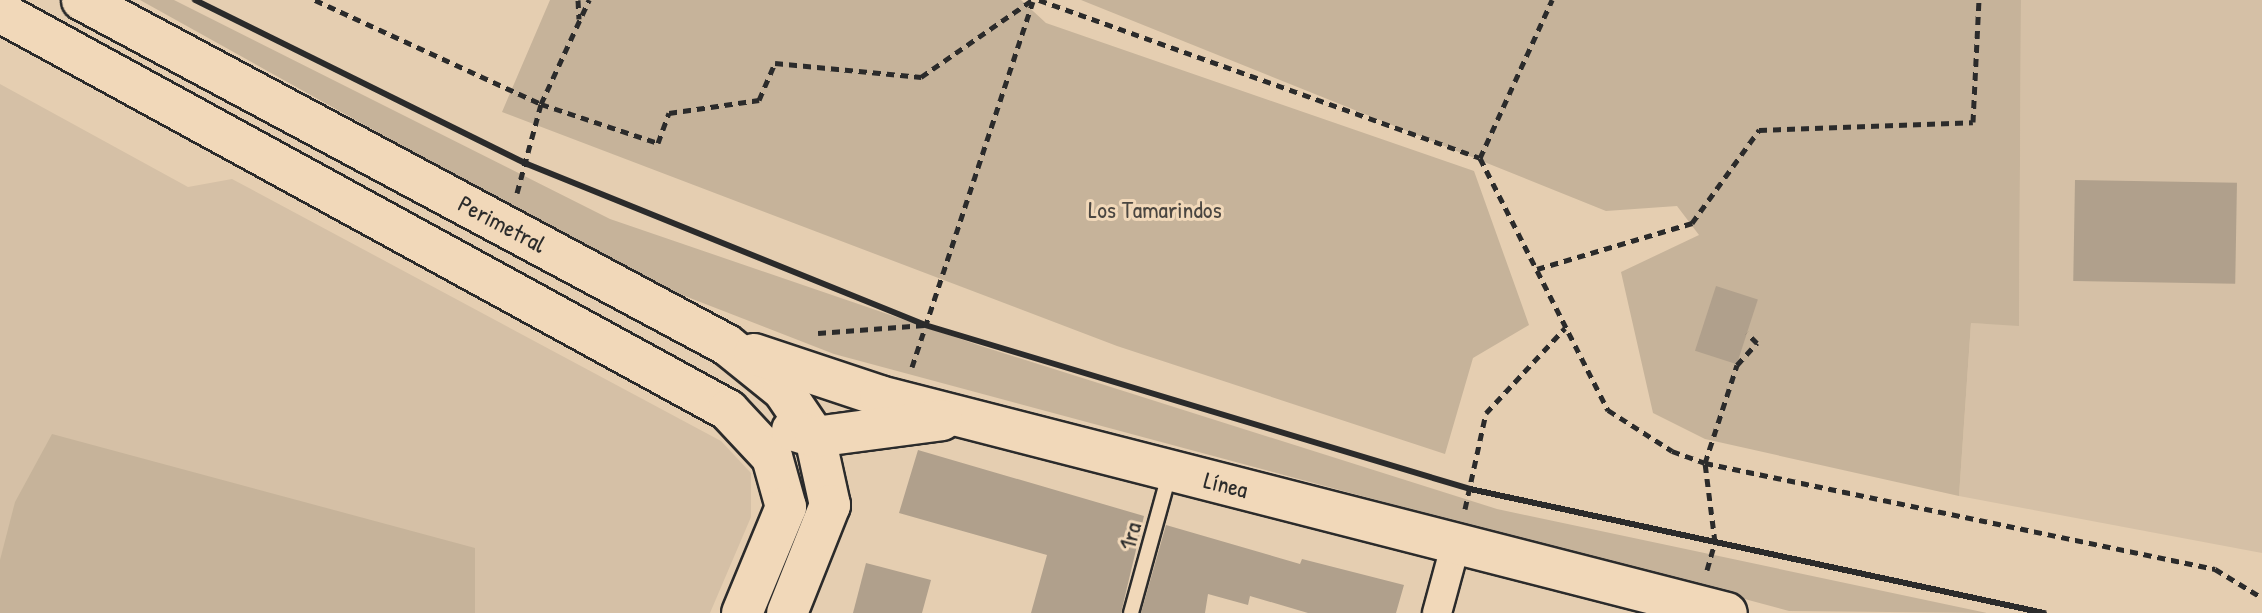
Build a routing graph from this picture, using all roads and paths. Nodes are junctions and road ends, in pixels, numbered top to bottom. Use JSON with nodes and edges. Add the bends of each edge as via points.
{"nodes":[{"id":1,"x":82,"y":0,"type":"edge"},
{"id":2,"x":315,"y":0,"type":"edge"},
{"id":3,"x":578,"y":0,"type":"edge"},
{"id":4,"x":589,"y":0,"type":"edge"},
{"id":5,"x":1035,"y":0,"type":"edge"},
{"id":6,"x":1552,"y":0,"type":"edge"},
{"id":7,"x":1979,"y":0,"type":"edge"},
{"id":8,"x":0,"y":12,"type":"edge"},
{"id":9,"x":579,"y":23,"type":"junction"},
{"id":10,"x":541,"y":104,"type":"junction"},
{"id":11,"x":1480,"y":158,"type":"junction"},
{"id":12,"x":505,"y":226,"type":"junction"},
{"id":13,"x":1537,"y":269,"type":"junction"},
{"id":14,"x":925,"y":325,"type":"junction"},
{"id":15,"x":1565,"y":328,"type":"junction"},
{"id":16,"x":1747,"y":333,"type":"dead end"},
{"id":17,"x":813,"y":334,"type":"dead end"},
{"id":18,"x":727,"y":345,"type":"junction"},
{"id":19,"x":890,"y":398,"type":"junction"},
{"id":20,"x":728,"y":410,"type":"junction"},
{"id":21,"x":966,"y":418,"type":"junction"},
{"id":22,"x":859,"y":432,"type":"junction"},
{"id":23,"x":815,"y":437,"type":"junction"},
{"id":24,"x":1705,"y":463,"type":"junction"},
{"id":25,"x":1170,"y":470,"type":"junction"},
{"id":26,"x":830,"y":505,"type":"junction"},
{"id":27,"x":786,"y":507,"type":"junction"},
{"id":28,"x":1456,"y":543,"type":"junction"},
{"id":29,"x":2261,"y":597,"type":"edge"},
{"id":30,"x":1712,"y":609,"type":"edge"},
{"id":31,"x":742,"y":613,"type":"edge"},
{"id":32,"x":787,"y":613,"type":"edge"},
{"id":33,"x":1131,"y":613,"type":"edge"},
{"id":34,"x":1437,"y":613,"type":"edge"}],
"edges":[{"from":1,"to":12,"type":"main road","name":"Perimetral"},
{"from":2,"to":10,"type":"path"},
{"from":3,"to":9,"type":"path"},
{"from":4,"to":9,"type":"path"},
{"from":5,"to":10,"type":"path","via":[[921,77],[775,63],[759,100],[669,113],[658,143]]},
{"from":5,"to":11,"type":"path"},
{"from":5,"to":14,"type":"path"},
{"from":6,"to":11,"type":"path"},
{"from":7,"to":13,"type":"path","via":[[1973,122],[1759,130],[1692,223]]},
{"from":8,"to":20,"type":"main road"},
{"from":9,"to":10,"type":"path"},
{"from":10,"to":12,"type":"path"},
{"from":11,"to":13,"type":"path"},
{"from":12,"to":18,"type":"main road","name":"Perimetral"},
{"from":13,"to":15,"type":"path"},
{"from":14,"to":17,"type":"path"},
{"from":14,"to":19,"type":"path"},
{"from":15,"to":24,"type":"path","via":[[1608,410],[1672,451]]},
{"from":15,"to":28,"type":"path","via":[[1486,413]]},
{"from":16,"to":24,"type":"path","via":[[1757,343],[1737,365]]},
{"from":18,"to":19,"type":"main road","name":"Línea"},
{"from":18,"to":23,"type":"main road","name":"Perimetral","via":[[783,390]]},
{"from":19,"to":21,"type":"main road","name":"Línea"},
{"from":19,"to":23,"type":"main road"},
{"from":20,"to":23,"type":"main road"},
{"from":20,"to":27,"type":"main road","via":[[772,457]]},
{"from":21,"to":22,"type":"main road"},
{"from":21,"to":25,"type":"main road","name":"Línea"},
{"from":22,"to":23,"type":"main road"},
{"from":22,"to":26,"type":"main road"},
{"from":23,"to":26,"type":"main road"},
{"from":23,"to":27,"type":"main road"},
{"from":24,"to":29,"type":"path","via":[[2215,569]]},
{"from":24,"to":30,"type":"path","via":[[1715,542]]},
{"from":25,"to":28,"type":"main road","name":"Línea"},
{"from":25,"to":33,"type":"lane","name":"1ra"},
{"from":26,"to":32,"type":"main road"},
{"from":27,"to":31,"type":"main road"},
{"from":28,"to":30,"type":"main road","name":"Línea"},
{"from":28,"to":34,"type":"street"}]}
